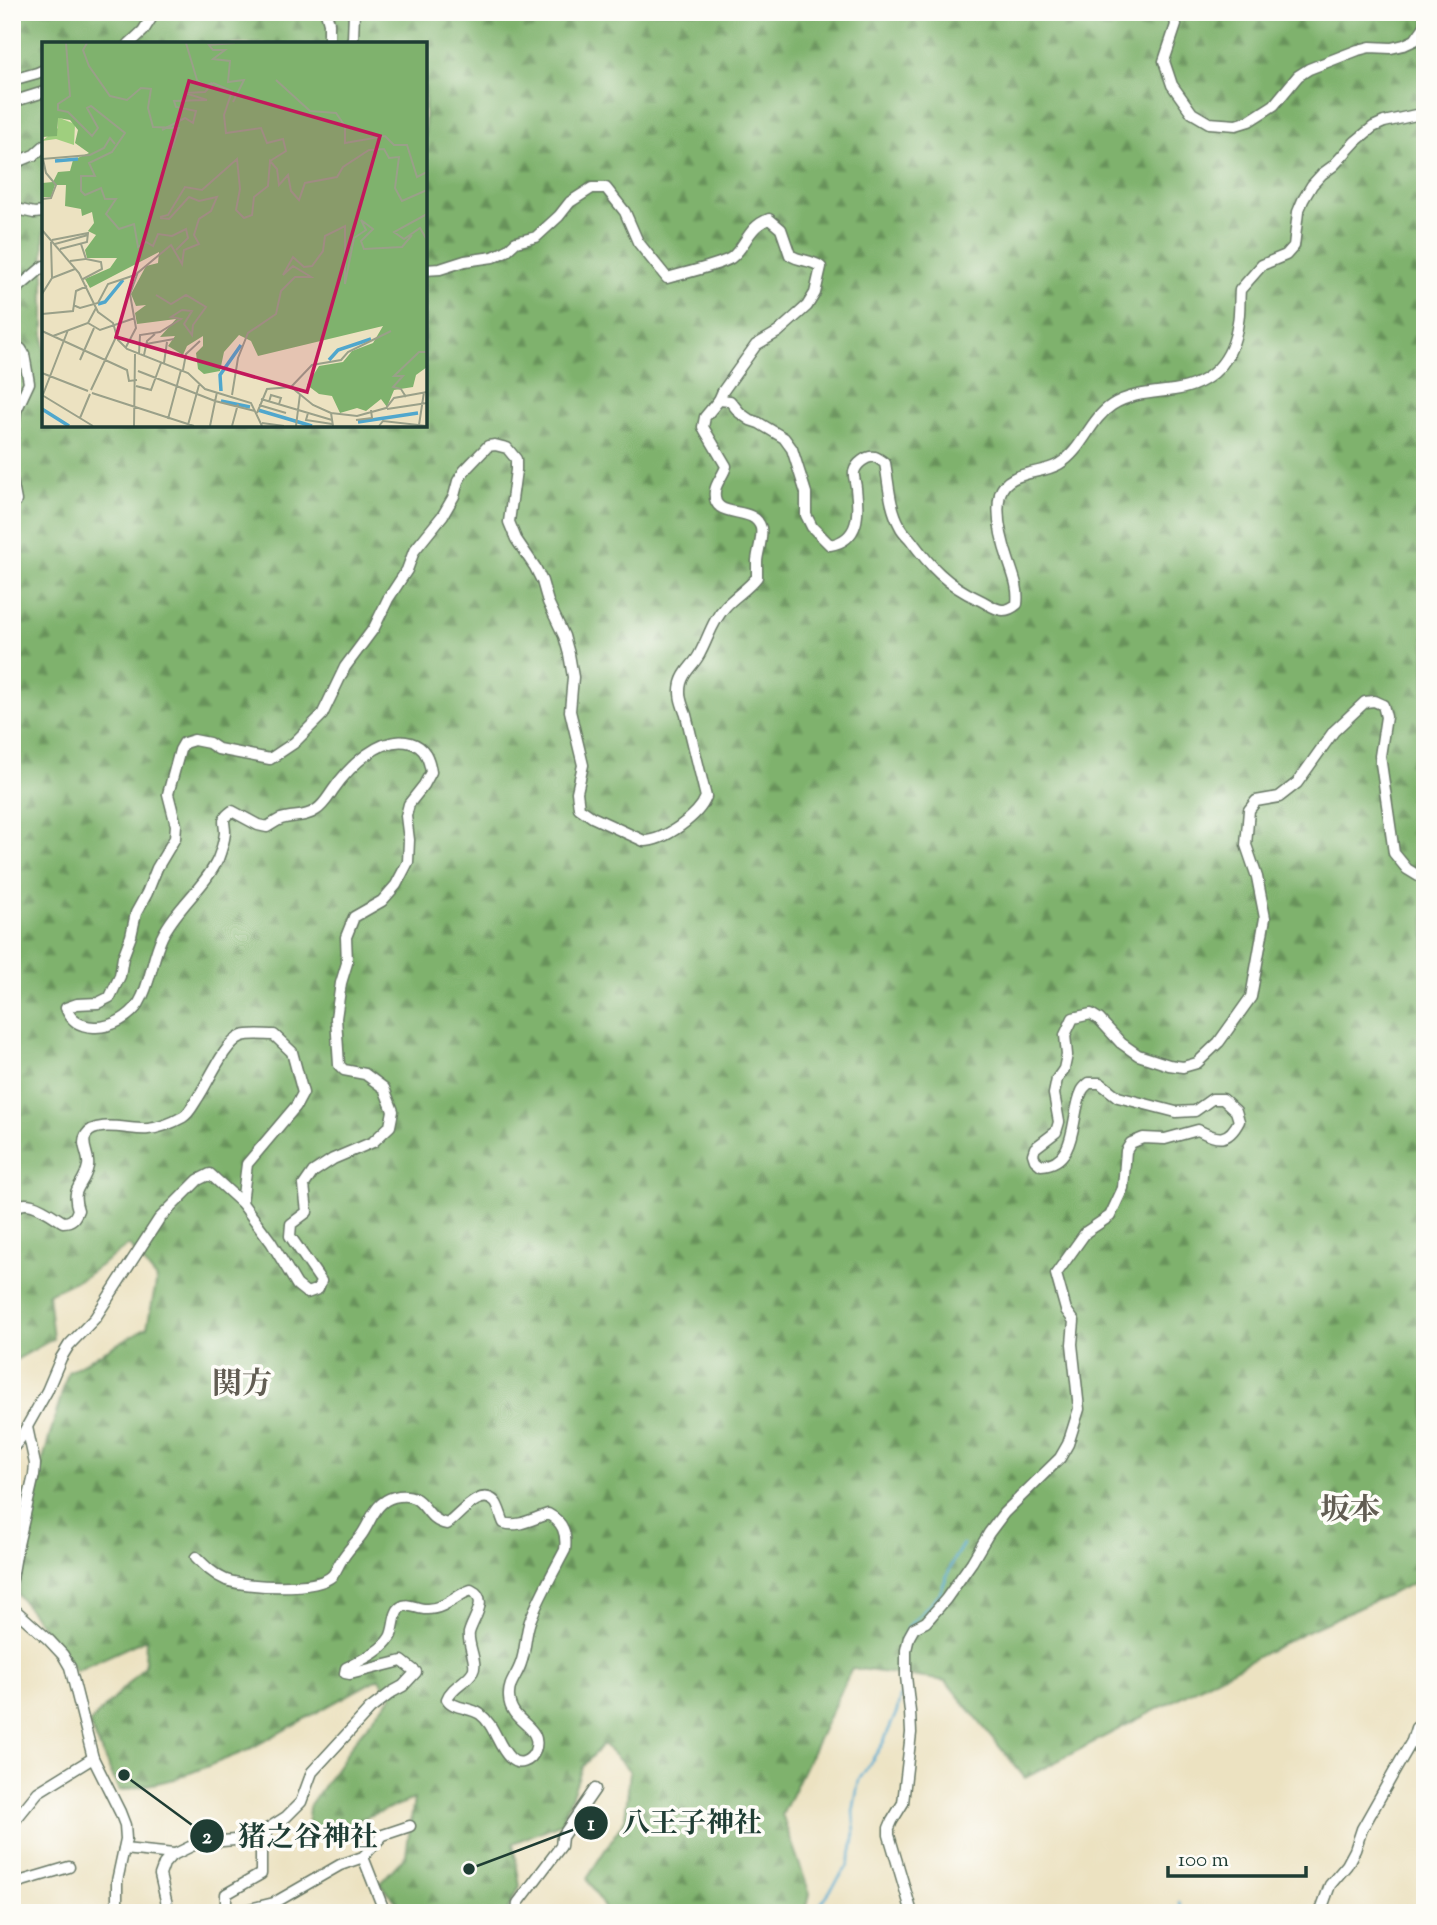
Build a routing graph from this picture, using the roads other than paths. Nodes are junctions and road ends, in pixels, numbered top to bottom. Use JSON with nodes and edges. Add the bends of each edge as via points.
{"nodes":[{"id":1,"x":155,"y":12,"type":"edge"},
{"id":2,"x":326,"y":12,"type":"edge"},
{"id":3,"x":354,"y":12,"type":"edge"},
{"id":4,"x":1174,"y":12,"type":"edge"},
{"id":5,"x":1425,"y":26,"type":"edge"},
{"id":6,"x":131,"y":42,"type":"edge"},
{"id":7,"x":330,"y":42,"type":"edge"},
{"id":8,"x":352,"y":42,"type":"edge"},
{"id":9,"x":42,"y":70,"type":"edge"},
{"id":10,"x":12,"y":80,"type":"edge"},
{"id":11,"x":42,"y":93,"type":"edge"},
{"id":12,"x":12,"y":102,"type":"edge"},
{"id":13,"x":1425,"y":113,"type":"edge"},
{"id":14,"x":42,"y":148,"type":"edge"},
{"id":15,"x":12,"y":164,"type":"edge"},
{"id":16,"x":12,"y":208,"type":"edge"},
{"id":17,"x":42,"y":212,"type":"edge"},
{"id":18,"x":42,"y":268,"type":"edge"},
{"id":19,"x":427,"y":270,"type":"edge"},
{"id":20,"x":12,"y":293,"type":"edge"},
{"id":21,"x":12,"y":348,"type":"edge"},
{"id":22,"x":719,"y":400,"type":"junction"},
{"id":23,"x":12,"y":444,"type":"edge"},
{"id":24,"x":12,"y":480,"type":"edge"},
{"id":25,"x":16,"y":501,"type":"dead end"},
{"id":26,"x":1425,"y":880,"type":"edge"},
{"id":27,"x":242,"y":1203,"type":"junction"},
{"id":28,"x":12,"y":1215,"type":"edge"},
{"id":29,"x":27,"y":1427,"type":"junction"},
{"id":30,"x":12,"y":1449,"type":"edge"},
{"id":31,"x":196,"y":1557,"type":"dead end"},
{"id":32,"x":12,"y":1579,"type":"edge"},
{"id":33,"x":12,"y":1605,"type":"edge"},
{"id":34,"x":1425,"y":1721,"type":"edge"},
{"id":35,"x":93,"y":1758,"type":"junction"},
{"id":36,"x":595,"y":1789,"type":"dead end"},
{"id":37,"x":12,"y":1824,"type":"edge"},
{"id":38,"x":411,"y":1826,"type":"dead end"},
{"id":39,"x":268,"y":1829,"type":"junction"},
{"id":40,"x":124,"y":1849,"type":"junction"},
{"id":41,"x":174,"y":1854,"type":"junction"},
{"id":42,"x":363,"y":1857,"type":"junction"},
{"id":43,"x":69,"y":1867,"type":"dead end"},
{"id":44,"x":12,"y":1884,"type":"edge"},
{"id":45,"x":117,"y":1913,"type":"edge"},
{"id":46,"x":169,"y":1913,"type":"edge"},
{"id":47,"x":226,"y":1913,"type":"edge"},
{"id":48,"x":234,"y":1913,"type":"edge"},
{"id":49,"x":385,"y":1913,"type":"edge"},
{"id":50,"x":517,"y":1913,"type":"edge"},
{"id":51,"x":912,"y":1913,"type":"edge"},
{"id":52,"x":1320,"y":1913,"type":"edge"}],
"edges":[{"from":1,"to":6,"type":"street"},
{"from":2,"to":7,"type":"street"},
{"from":3,"to":8,"type":"street"},
{"from":4,"to":5,"type":"street","via":[[1176,25],[1164,61],[1172,85],[1192,113],[1209,123],[1236,125],[1274,105],[1309,69],[1370,47],[1404,45],[1415,40]]},
{"from":9,"to":10,"type":"street"},
{"from":11,"to":12,"type":"street"},
{"from":13,"to":22,"type":"street","via":[[1373,127],[1312,185],[1298,212],[1294,246],[1286,255],[1262,265],[1240,290],[1236,336],[1215,374],[1191,386],[1122,399],[1098,418],[1075,451],[1059,464],[1006,482],[998,510],[1019,593],[1011,609],[993,608],[966,595],[929,565],[901,529],[890,500],[885,463],[876,457],[867,457],[854,472],[855,526],[849,536],[830,545],[806,515],[806,493],[784,438],[750,420],[730,401]]},
{"from":14,"to":15,"type":"street"},
{"from":16,"to":17,"type":"street"},
{"from":18,"to":20,"type":"street"},
{"from":19,"to":22,"type":"street","via":[[494,257],[516,242],[536,237],[570,202],[592,188],[606,188],[614,197],[638,242],[667,278],[732,257],[759,223],[769,219],[781,229],[790,255],[821,267],[815,293],[807,306],[756,345]]},
{"from":21,"to":23,"type":"street","via":[[24,354],[29,383],[16,411]]},
{"from":22,"to":27,"type":"street","via":[[703,427],[726,466],[714,492],[716,502],[722,509],[751,515],[758,522],[762,530],[757,577],[720,612],[681,680],[681,704],[706,797],[702,807],[664,837],[644,841],[579,808],[583,765],[570,711],[573,677],[569,654],[542,581],[509,523],[516,458],[507,448],[495,445],[488,446],[464,471],[443,515],[414,551],[374,628],[345,667],[322,715],[300,737],[271,759],[218,750],[194,740],[184,743],[168,794],[175,838],[136,913],[110,997],[66,1008],[70,1019],[81,1026],[113,1024],[138,1003],[161,937],[216,863],[225,816],[232,811],[267,827],[282,818],[307,816],[319,809],[362,757],[391,743],[417,744],[431,772],[409,804],[408,862],[382,901],[354,917],[346,937],[347,963],[336,1018],[339,1065],[365,1074],[384,1088],[393,1111],[390,1126],[373,1142],[333,1159],[313,1172],[304,1185],[307,1212],[291,1224],[290,1236],[321,1281],[318,1289],[307,1293],[297,1285]]},
{"from":24,"to":25,"type":"street"},
{"from":26,"to":51,"type":"street","via":[[1406,869],[1394,853],[1380,756],[1386,716],[1383,705],[1365,702],[1334,731],[1297,783],[1279,797],[1256,802],[1249,810],[1246,845],[1265,918],[1251,997],[1219,1042],[1197,1063],[1169,1065],[1138,1055],[1091,1014],[1073,1018],[1065,1035],[1064,1069],[1056,1079],[1059,1122],[1056,1132],[1033,1154],[1041,1165],[1058,1160],[1070,1141],[1082,1091],[1089,1083],[1100,1083],[1118,1097],[1176,1112],[1195,1111],[1212,1099],[1223,1099],[1239,1121],[1225,1137],[1214,1139],[1198,1130],[1131,1143],[1126,1151],[1123,1188],[1110,1216],[1086,1232],[1056,1274],[1066,1310],[1074,1321],[1079,1409],[1068,1444],[1060,1458],[1004,1513],[946,1599],[915,1628],[906,1650],[911,1733],[903,1803],[889,1835]]},
{"from":27,"to":28,"type":"street","via":[[247,1164],[303,1093],[292,1052],[274,1035],[243,1036],[230,1044],[187,1115],[170,1124],[146,1130],[106,1126],[86,1134],[88,1166],[78,1186],[75,1218],[63,1222],[29,1203],[21,1204]]},
{"from":27,"to":29,"type":"street","via":[[210,1174],[159,1219],[95,1318],[69,1345]]},
{"from":29,"to":30,"type":"street"},
{"from":29,"to":32,"type":"street","via":[[34,1475]]},
{"from":31,"to":39,"type":"street","via":[[210,1571],[235,1582],[285,1587],[318,1583],[332,1576],[379,1505],[407,1496],[419,1499],[442,1523],[456,1519],[483,1497],[494,1501],[504,1523],[519,1525],[548,1514],[565,1531],[565,1550],[530,1622],[523,1659],[509,1687],[510,1706],[537,1738],[532,1756],[517,1762],[480,1714],[447,1699],[473,1671],[468,1639],[481,1608],[477,1592],[463,1592],[426,1610],[404,1605],[399,1607],[391,1636],[345,1673],[401,1661],[416,1672],[370,1709],[312,1772],[300,1802]]},
{"from":33,"to":35,"type":"street","via":[[70,1667]]},
{"from":34,"to":52,"type":"street","via":[[1416,1728],[1347,1865],[1329,1885]]},
{"from":35,"to":37,"type":"street","via":[[38,1792]]},
{"from":35,"to":40,"type":"street","via":[[125,1825]]},
{"from":36,"to":50,"type":"street","via":[[562,1837],[561,1846],[518,1903]]},
{"from":38,"to":42,"type":"street","via":[[383,1836]]},
{"from":39,"to":41,"type":"street","via":[[247,1839],[198,1843]]},
{"from":39,"to":47,"type":"street","via":[[261,1850],[261,1874],[226,1894]]},
{"from":40,"to":41,"type":"street"},
{"from":40,"to":45,"type":"street"},
{"from":41,"to":46,"type":"street","via":[[160,1875]]},
{"from":42,"to":48,"type":"street","via":[[274,1903]]},
{"from":42,"to":49,"type":"street"},
{"from":43,"to":44,"type":"street"}]}
